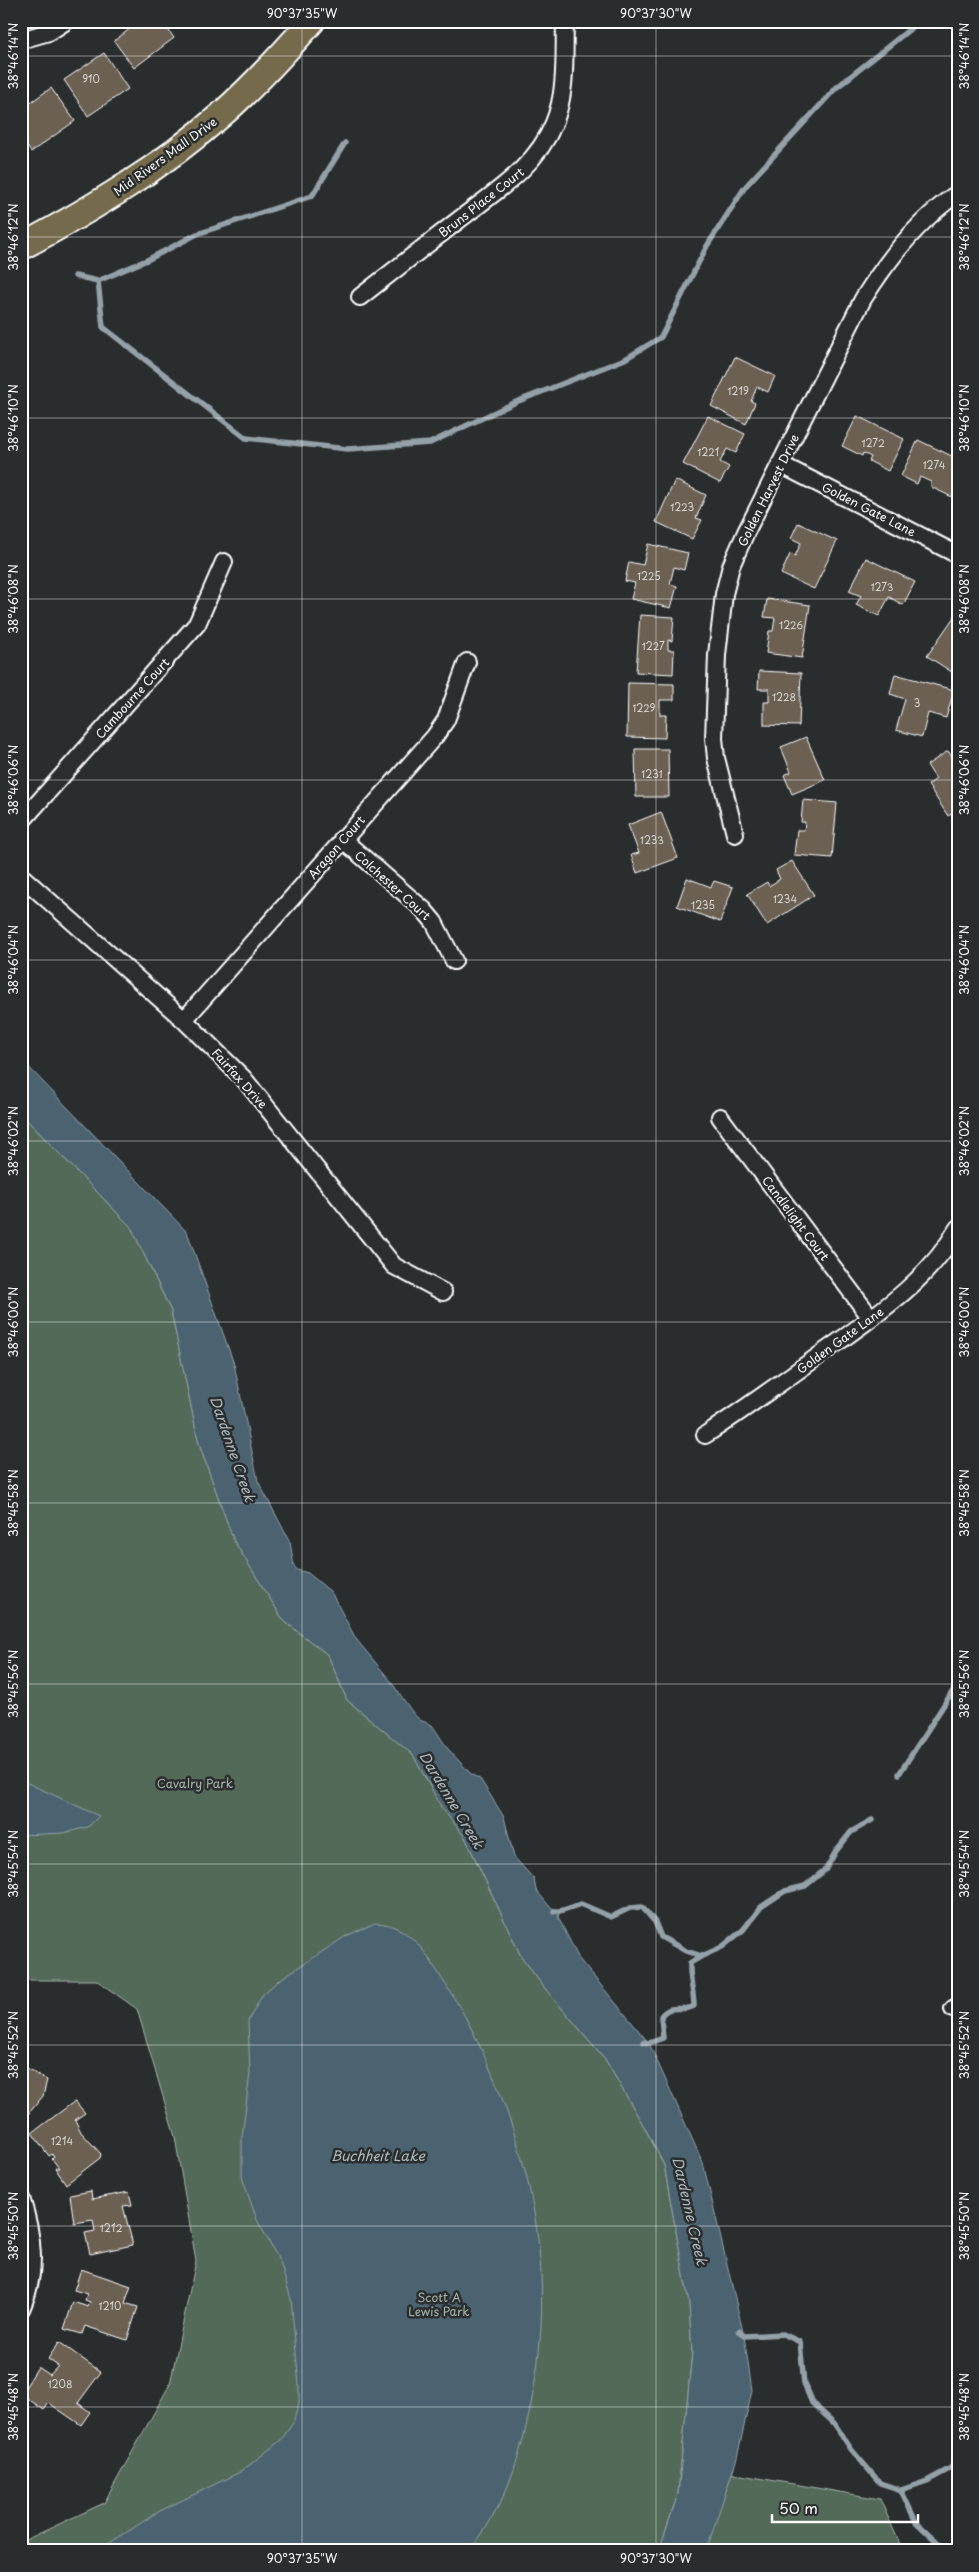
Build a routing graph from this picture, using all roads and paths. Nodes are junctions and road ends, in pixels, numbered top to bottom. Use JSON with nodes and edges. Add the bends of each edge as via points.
{"nodes":[{"id":1,"x":66,"y":21,"type":"edge"},
{"id":2,"x":312,"y":21,"type":"edge"},
{"id":3,"x":565,"y":21,"type":"edge"},
{"id":4,"x":21,"y":40,"type":"edge"},
{"id":5,"x":955,"y":199,"type":"edge"},
{"id":6,"x":21,"y":247,"type":"edge"},
{"id":7,"x":360,"y":297,"type":"dead end"},
{"id":8,"x":780,"y":464,"type":"junction"},
{"id":9,"x":958,"y":555,"type":"edge"},
{"id":10,"x":224,"y":562,"type":"dead end"},
{"id":11,"x":467,"y":662,"type":"dead end"},
{"id":12,"x":21,"y":822,"type":"edge"},
{"id":13,"x":735,"y":834,"type":"dead end"},
{"id":14,"x":342,"y":839,"type":"junction"},
{"id":15,"x":21,"y":876,"type":"edge"},
{"id":16,"x":454,"y":961,"type":"dead end"},
{"id":17,"x":184,"y":1020,"type":"junction"},
{"id":18,"x":720,"y":1117,"type":"dead end"},
{"id":19,"x":958,"y":1228,"type":"edge"},
{"id":20,"x":443,"y":1292,"type":"dead end"},
{"id":21,"x":871,"y":1318,"type":"junction"},
{"id":22,"x":705,"y":1435,"type":"dead end"},
{"id":23,"x":21,"y":2198,"type":"edge"},
{"id":24,"x":21,"y":2309,"type":"edge"}],
"edges":[{"from":1,"to":4,"type":"street","via":[[49,32]]},
{"from":2,"to":6,"type":"main road","name":"Mid Rivers Mall Drive","via":[[256,82],[176,151],[91,208]]},
{"from":3,"to":7,"type":"street","name":"Bruns Place Court","via":[[561,97],[555,122],[543,146],[527,166]]},
{"from":5,"to":8,"type":"street","name":"Golden Harvest Drive","via":[[903,242],[884,266],[863,299]]},
{"from":8,"to":9,"type":"street","name":"Golden Gate Lane"},
{"from":8,"to":13,"type":"street","name":"Golden Harvest Drive","via":[[731,566],[719,624],[714,738]]},
{"from":10,"to":12,"type":"street","name":"Cambourne Court","via":[[197,624]]},
{"from":11,"to":14,"type":"street","name":"Aragon Court","via":[[446,720],[435,736]]},
{"from":14,"to":16,"type":"street","name":"Colchester Court","via":[[424,910],[434,922]]},
{"from":14,"to":17,"type":"street","name":"Aragon Court"},
{"from":15,"to":17,"type":"street","name":"Fairfax Drive"},
{"from":17,"to":20,"type":"street","name":"Fairfax Drive","via":[[244,1079],[394,1266]]},
{"from":18,"to":21,"type":"street","name":"Candlelight Court"},
{"from":19,"to":21,"type":"street","name":"Golden Gate Lane","via":[[945,1248],[908,1289]]},
{"from":21,"to":22,"type":"street","name":"Golden Gate Lane"},
{"from":23,"to":24,"type":"street","via":[[34,2250]]}]}
